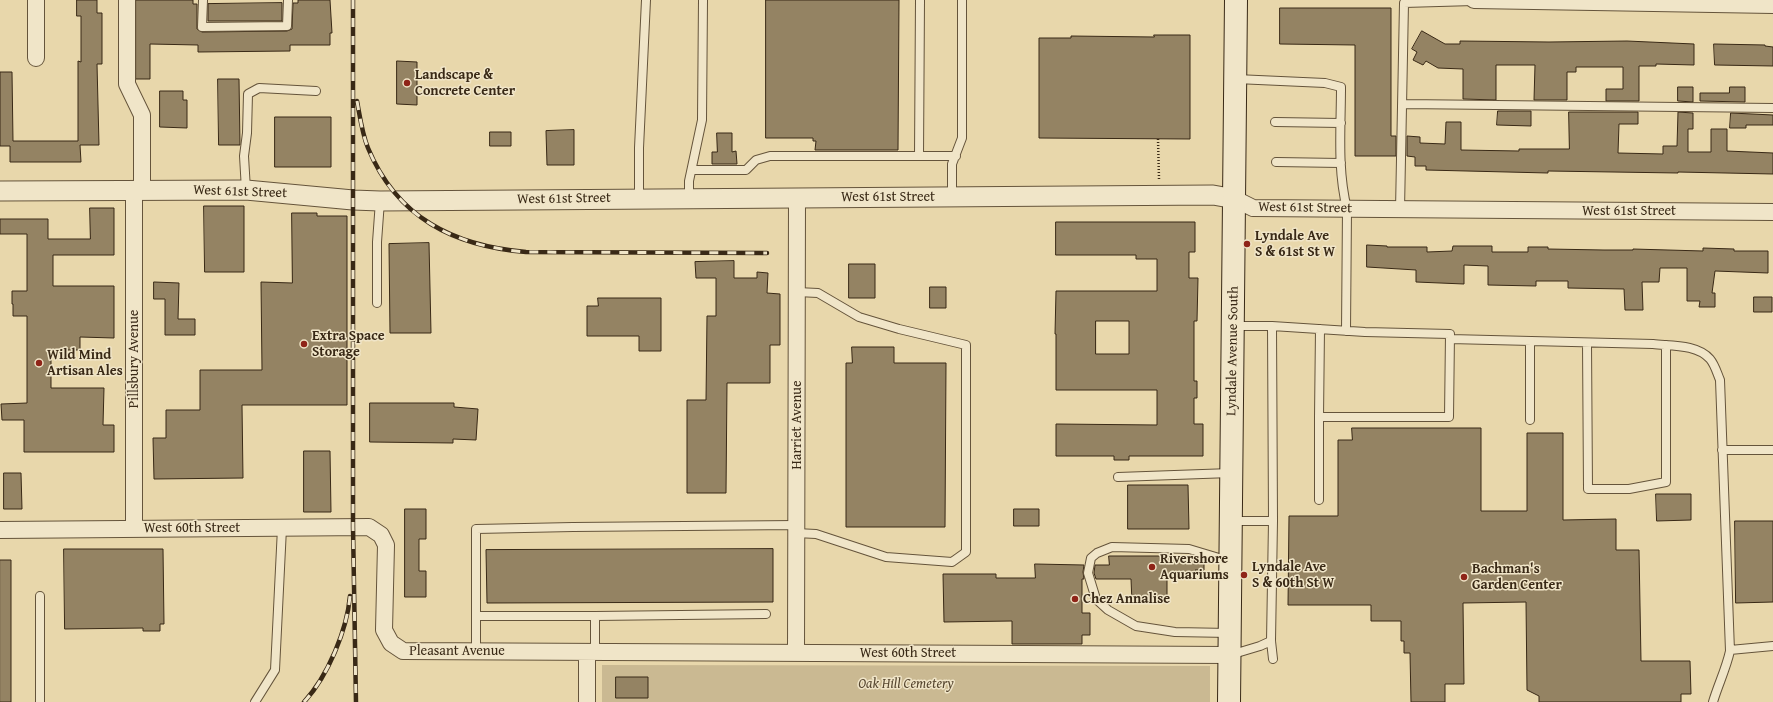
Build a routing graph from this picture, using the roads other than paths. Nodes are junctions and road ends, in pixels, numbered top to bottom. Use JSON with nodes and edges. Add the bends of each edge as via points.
{"nodes":[{"id":1,"x":36,"y":0,"type":"edge"},
{"id":2,"x":127,"y":0,"type":"edge"},
{"id":3,"x":202,"y":0,"type":"edge"},
{"id":4,"x":288,"y":0,"type":"edge"},
{"id":5,"x":646,"y":0,"type":"edge"},
{"id":6,"x":703,"y":0,"type":"edge"},
{"id":7,"x":920,"y":0,"type":"edge"},
{"id":8,"x":962,"y":0,"type":"edge"},
{"id":9,"x":1236,"y":0,"type":"edge"},
{"id":10,"x":1474,"y":0,"type":"edge"},
{"id":11,"x":1773,"y":5,"type":"edge"},
{"id":12,"x":36,"y":58,"type":"dead end"},
{"id":13,"x":1235,"y":79,"type":"junction"},
{"id":14,"x":316,"y":91,"type":"dead end"},
{"id":15,"x":1403,"y":104,"type":"junction"},
{"id":16,"x":1773,"y":108,"type":"edge"},
{"id":17,"x":1275,"y":122,"type":"dead end"},
{"id":18,"x":1341,"y":123,"type":"junction"},
{"id":19,"x":919,"y":156,"type":"junction"},
{"id":20,"x":956,"y":156,"type":"junction"},
{"id":21,"x":1276,"y":162,"type":"dead end"},
{"id":22,"x":1341,"y":163,"type":"junction"},
{"id":23,"x":692,"y":170,"type":"junction"},
{"id":24,"x":246,"y":190,"type":"junction"},
{"id":25,"x":0,"y":191,"type":"edge"},
{"id":26,"x":138,"y":191,"type":"junction"},
{"id":27,"x":952,"y":197,"type":"junction"},
{"id":28,"x":639,"y":198,"type":"junction"},
{"id":29,"x":689,"y":198,"type":"junction"},
{"id":30,"x":797,"y":198,"type":"junction"},
{"id":31,"x":1235,"y":199,"type":"junction"},
{"id":32,"x":380,"y":201,"type":"junction"},
{"id":33,"x":1347,"y":208,"type":"junction"},
{"id":34,"x":1400,"y":210,"type":"junction"},
{"id":35,"x":1773,"y":212,"type":"edge"},
{"id":36,"x":797,"y":292,"type":"junction"},
{"id":37,"x":377,"y":303,"type":"dead end"},
{"id":38,"x":1233,"y":326,"type":"junction"},
{"id":39,"x":1272,"y":326,"type":"junction"},
{"id":40,"x":1320,"y":329,"type":"junction"},
{"id":41,"x":1346,"y":331,"type":"junction"},
{"id":42,"x":1450,"y":337,"type":"junction"},
{"id":43,"x":1530,"y":341,"type":"junction"},
{"id":44,"x":1587,"y":343,"type":"junction"},
{"id":45,"x":1666,"y":345,"type":"junction"},
{"id":46,"x":1319,"y":417,"type":"junction"},
{"id":47,"x":1530,"y":420,"type":"dead end"},
{"id":48,"x":1722,"y":450,"type":"junction"},
{"id":49,"x":1773,"y":450,"type":"edge"},
{"id":50,"x":1232,"y":473,"type":"junction"},
{"id":51,"x":1118,"y":476,"type":"dead end"},
{"id":52,"x":1319,"y":500,"type":"dead end"},
{"id":53,"x":1273,"y":521,"type":"junction"},
{"id":54,"x":1231,"y":522,"type":"junction"},
{"id":55,"x":134,"y":528,"type":"junction"},
{"id":56,"x":282,"y":528,"type":"junction"},
{"id":57,"x":796,"y":529,"type":"junction"},
{"id":58,"x":0,"y":530,"type":"edge"},
{"id":59,"x":381,"y":535,"type":"joint"},
{"id":60,"x":1230,"y":561,"type":"junction"},
{"id":61,"x":40,"y":596,"type":"dead end"},
{"id":62,"x":766,"y":614,"type":"dead end"},
{"id":63,"x":476,"y":616,"type":"junction"},
{"id":64,"x":595,"y":616,"type":"junction"},
{"id":65,"x":1230,"y":633,"type":"junction"},
{"id":66,"x":1271,"y":641,"type":"junction"},
{"id":67,"x":1773,"y":646,"type":"edge"},
{"id":68,"x":1730,"y":650,"type":"junction"},
{"id":69,"x":476,"y":651,"type":"junction"},
{"id":70,"x":591,"y":652,"type":"junction"},
{"id":71,"x":796,"y":652,"type":"junction"},
{"id":72,"x":1229,"y":655,"type":"junction"},
{"id":73,"x":1273,"y":659,"type":"dead end"},
{"id":74,"x":40,"y":702,"type":"edge"},
{"id":75,"x":255,"y":702,"type":"edge"},
{"id":76,"x":587,"y":702,"type":"edge"},
{"id":77,"x":1229,"y":702,"type":"edge"},
{"id":78,"x":1713,"y":702,"type":"edge"}],
"edges":[{"from":1,"to":12,"type":"street"},
{"from":2,"to":26,"type":"street","name":"Pillsbury Avenue","via":[[127,84],[142,115]]},
{"from":3,"to":4,"type":"lane","via":[[202,26],[287,26]]},
{"from":5,"to":28,"type":"lane"},
{"from":6,"to":23,"type":"lane","via":[[702,120]]},
{"from":7,"to":19,"type":"lane"},
{"from":8,"to":20,"type":"lane","via":[[962,138]]},
{"from":9,"to":13,"type":"main road","name":"Lyndale Avenue South"},
{"from":10,"to":11,"type":"street"},
{"from":10,"to":15,"type":"lane","via":[[1404,3]]},
{"from":13,"to":18,"type":"lane","via":[[1325,83],[1341,87]]},
{"from":13,"to":31,"type":"main road","name":"Lyndale Avenue South"},
{"from":14,"to":24,"type":"lane","via":[[259,88],[248,94],[244,156]]},
{"from":15,"to":16,"type":"lane"},
{"from":15,"to":34,"type":"lane"},
{"from":17,"to":18,"type":"lane"},
{"from":18,"to":22,"type":"lane"},
{"from":19,"to":20,"type":"lane"},
{"from":19,"to":23,"type":"lane","via":[[770,156],[756,160],[746,170]]},
{"from":20,"to":27,"type":"lane","via":[[952,164]]},
{"from":21,"to":22,"type":"lane"},
{"from":22,"to":33,"type":"lane","via":[[1342,190]]},
{"from":23,"to":29,"type":"lane"},
{"from":24,"to":26,"type":"street","name":"West 61st Street"},
{"from":24,"to":32,"type":"street","name":"West 61st Street"},
{"from":25,"to":26,"type":"street","name":"West 61st Street"},
{"from":26,"to":55,"type":"street","name":"Pillsbury Avenue"},
{"from":27,"to":30,"type":"street","name":"West 61st Street"},
{"from":27,"to":31,"type":"street","name":"West 61st Street","via":[[1213,196]]},
{"from":28,"to":29,"type":"street","name":"West 61st Street"},
{"from":28,"to":32,"type":"street","name":"West 61st Street"},
{"from":29,"to":30,"type":"street","name":"West 61st Street"},
{"from":30,"to":36,"type":"street","name":"Harriet Avenue"},
{"from":31,"to":33,"type":"street","name":"West 61st Street","via":[[1253,208]]},
{"from":31,"to":38,"type":"main road","name":"Lyndale Avenue South"},
{"from":32,"to":37,"type":"lane"},
{"from":33,"to":34,"type":"street","name":"West 61st Street"},
{"from":33,"to":41,"type":"lane"},
{"from":34,"to":35,"type":"street","name":"West 61st Street"},
{"from":36,"to":57,"type":"street","name":"Harriet Avenue"},
{"from":36,"to":57,"type":"lane","via":[[818,293],[859,317],[966,345],[966,552],[952,562],[886,557]]},
{"from":38,"to":39,"type":"lane"},
{"from":38,"to":50,"type":"main road","name":"Lyndale Avenue South"},
{"from":39,"to":40,"type":"lane"},
{"from":39,"to":53,"type":"lane"},
{"from":40,"to":41,"type":"lane"},
{"from":40,"to":46,"type":"lane"},
{"from":41,"to":42,"type":"lane"},
{"from":42,"to":43,"type":"lane"},
{"from":42,"to":46,"type":"lane","via":[[1449,417]]},
{"from":43,"to":44,"type":"lane"},
{"from":43,"to":47,"type":"lane"},
{"from":44,"to":45,"type":"lane"},
{"from":44,"to":45,"type":"lane","via":[[1588,489],[1629,489],[1666,482]]},
{"from":45,"to":48,"type":"lane","via":[[1701,352],[1710,359],[1715,368],[1720,380]]},
{"from":46,"to":52,"type":"lane"},
{"from":48,"to":49,"type":"lane"},
{"from":48,"to":68,"type":"lane"},
{"from":50,"to":51,"type":"lane"},
{"from":50,"to":54,"type":"main road","name":"Lyndale Avenue South"},
{"from":53,"to":54,"type":"lane"},
{"from":53,"to":66,"type":"lane"},
{"from":54,"to":60,"type":"main road","name":"Lyndale Avenue South"},
{"from":55,"to":56,"type":"street","name":"West 60th Street"},
{"from":55,"to":58,"type":"street","name":"West 60th Street"},
{"from":56,"to":59,"type":"street","name":"West 60th Street","via":[[368,528]]},
{"from":56,"to":75,"type":"lane","via":[[275,670]]},
{"from":57,"to":63,"type":"lane","via":[[573,526],[476,529]]},
{"from":57,"to":71,"type":"street","name":"Harriet Avenue"},
{"from":59,"to":69,"type":"street","name":"Pleasant Avenue","via":[[386,545],[384,630],[391,642],[403,651]]},
{"from":60,"to":65,"type":"main road","name":"Lyndale Avenue South"},
{"from":60,"to":65,"type":"lane","via":[[1189,549],[1112,547],[1091,558],[1088,573],[1096,598],[1108,610],[1136,626],[1175,632]]},
{"from":61,"to":74,"type":"lane"},
{"from":62,"to":64,"type":"lane"},
{"from":63,"to":64,"type":"lane"},
{"from":63,"to":69,"type":"lane"},
{"from":64,"to":70,"type":"lane"},
{"from":65,"to":72,"type":"main road","name":"Lyndale Avenue South"},
{"from":66,"to":72,"type":"lane"},
{"from":66,"to":73,"type":"lane"},
{"from":67,"to":68,"type":"lane"},
{"from":68,"to":78,"type":"lane","via":[[1727,666]]},
{"from":69,"to":70,"type":"street","name":"Pleasant Avenue"},
{"from":70,"to":71,"type":"street","name":"West 60th Street"},
{"from":70,"to":76,"type":"street"},
{"from":71,"to":72,"type":"street","name":"West 60th Street"},
{"from":72,"to":77,"type":"main road","name":"Lyndale Avenue South"}]}
